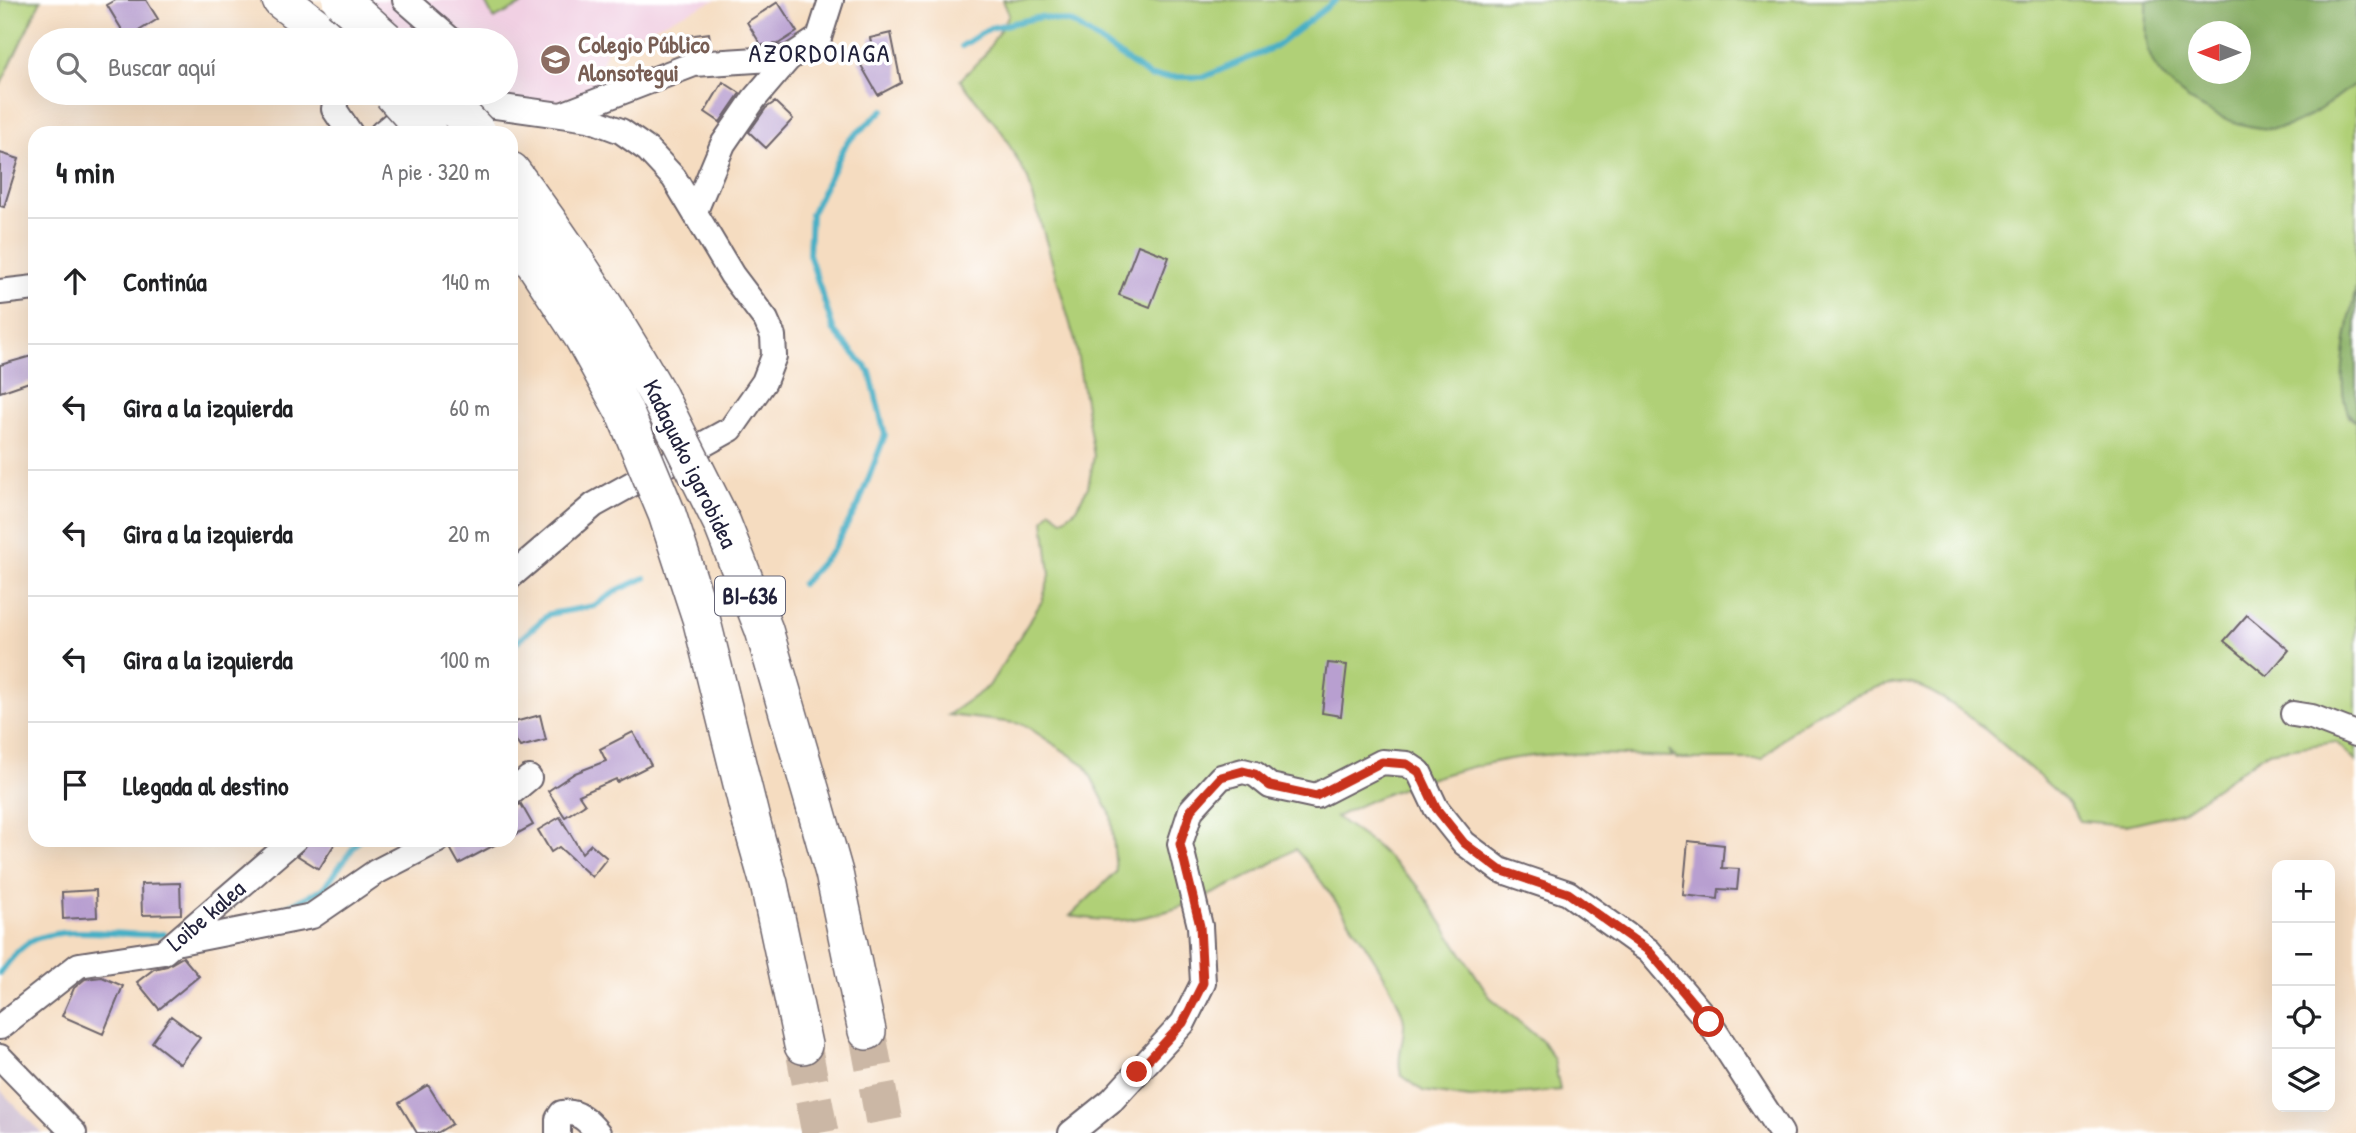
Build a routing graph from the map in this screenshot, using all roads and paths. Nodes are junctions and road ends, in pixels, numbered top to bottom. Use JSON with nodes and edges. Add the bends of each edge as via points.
{"nodes":[{"id":1,"x":281,"y":0,"type":"edge"},
{"id":2,"x":341,"y":0,"type":"edge"},
{"id":3,"x":370,"y":0,"type":"edge"},
{"id":4,"x":405,"y":0,"type":"edge"},
{"id":5,"x":831,"y":0,"type":"edge"},
{"id":6,"x":317,"y":28,"type":"edge"},
{"id":7,"x":355,"y":28,"type":"edge"},
{"id":8,"x":372,"y":28,"type":"edge"},
{"id":9,"x":437,"y":28,"type":"edge"},
{"id":10,"x":789,"y":58,"type":"junction"},
{"id":11,"x":335,"y":105,"type":"edge"},
{"id":12,"x":402,"y":105,"type":"edge"},
{"id":13,"x":451,"y":105,"type":"edge"},
{"id":14,"x":488,"y":105,"type":"edge"},
{"id":15,"x":488,"y":105,"type":"edge"},
{"id":16,"x":557,"y":116,"type":"junction"},
{"id":17,"x":345,"y":126,"type":"edge"},
{"id":18,"x":391,"y":126,"type":"edge"},
{"id":19,"x":422,"y":126,"type":"edge"},
{"id":20,"x":471,"y":126,"type":"edge"},
{"id":21,"x":518,"y":180,"type":"edge"},
{"id":22,"x":695,"y":211,"type":"junction"},
{"id":23,"x":518,"y":238,"type":"edge"},
{"id":24,"x":28,"y":289,"type":"edge"},
{"id":25,"x":0,"y":292,"type":"edge"},
{"id":26,"x":518,"y":570,"type":"edge"},
{"id":27,"x":2293,"y":714,"type":"dead end"},
{"id":28,"x":2356,"y":734,"type":"edge"},
{"id":29,"x":286,"y":847,"type":"edge"},
{"id":30,"x":424,"y":847,"type":"edge"},
{"id":31,"x":179,"y":942,"type":"junction"},
{"id":32,"x":0,"y":1027,"type":"edge"},
{"id":33,"x":867,"y":1031,"type":"tunnel mouth"},
{"id":34,"x":803,"y":1045,"type":"tunnel mouth"},
{"id":35,"x":0,"y":1058,"type":"edge"},
{"id":36,"x":74,"y":1133,"type":"edge"},
{"id":37,"x":558,"y":1133,"type":"edge"},
{"id":38,"x":598,"y":1133,"type":"edge"},
{"id":39,"x":1072,"y":1133,"type":"edge"},
{"id":40,"x":1781,"y":1133,"type":"edge"}],
"edges":[{"from":1,"to":6,"type":"highway"},
{"from":2,"to":8,"type":"highway","bridge":true},
{"from":3,"to":7,"type":"street"},
{"from":4,"to":9,"type":"street"},
{"from":5,"to":10,"type":"street","via":[[819,38]]},
{"from":10,"to":16,"type":"street","via":[[694,64]]},
{"from":10,"to":22,"type":"street","via":[[723,144]]},
{"from":11,"to":17,"type":"street"},
{"from":12,"to":19,"type":"highway","bridge":true},
{"from":13,"to":20,"type":"highway","bridge":true},
{"from":14,"to":16,"type":"street"},
{"from":15,"to":18,"type":"street","via":[[432,108]]},
{"from":16,"to":22,"type":"street","via":[[621,131],[648,150],[674,178]]},
{"from":21,"to":33,"type":"highway","name":"Kadaguako igarobidea","number":"BI-636","bridge":true,"via":[[618,327],[722,523],[764,630],[815,806]]},
{"from":22,"to":26,"type":"street","via":[[773,337],[774,356],[764,382],[731,429],[594,505]]},
{"from":23,"to":34,"type":"highway","name":"Kadaguako igarobidea","number":"BI-636","bridge":true,"via":[[583,337],[625,413],[667,514],[701,618],[769,884]]},
{"from":24,"to":25,"type":"street"},
{"from":27,"to":28,"type":"street"},
{"from":29,"to":31,"type":"street","name":"Loibe kalea"},
{"from":30,"to":31,"type":"street","via":[[376,872],[312,916]]},
{"from":31,"to":32,"type":"street","name":"Loibe kalea","via":[[164,952],[79,965]]},
{"from":35,"to":36,"type":"street"},
{"from":37,"to":38,"type":"street","via":[[558,1119],[569,1112]]},
{"from":39,"to":40,"type":"street","via":[[1112,1100],[1183,1023],[1203,983],[1200,926],[1180,844],[1191,810],[1221,777],[1233,773],[1255,774],[1281,789],[1316,796],[1382,762],[1407,764],[1419,772],[1436,808],[1464,843],[1500,870],[1568,893],[1649,951],[1709,1022]]}]}
